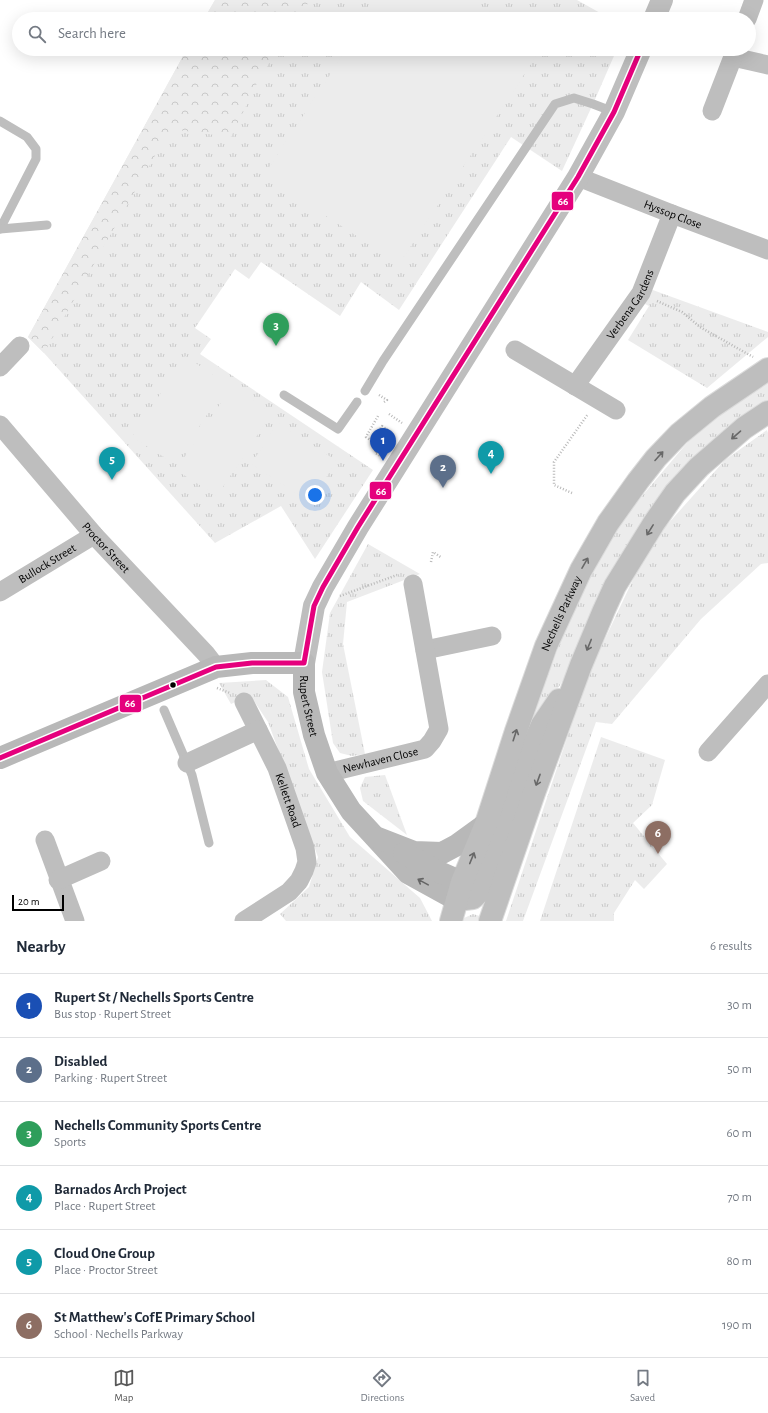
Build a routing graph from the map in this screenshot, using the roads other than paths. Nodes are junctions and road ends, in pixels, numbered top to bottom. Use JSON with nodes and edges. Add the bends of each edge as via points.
{"nodes":[{"id":1,"x":662,"y":0,"type":"edge"},
{"id":2,"x":754,"y":0,"type":"edge"},
{"id":3,"x":657,"y":12,"type":"edge"},
{"id":4,"x":750,"y":12,"type":"edge"},
{"id":5,"x":638,"y":56,"type":"edge"},
{"id":6,"x":733,"y":56,"type":"edge"},
{"id":7,"x":742,"y":56,"type":"edge"},
{"id":8,"x":768,"y":65,"type":"edge"},
{"id":9,"x":712,"y":111,"type":"dead end"},
{"id":10,"x":614,"y":112,"type":"junction"},
{"id":11,"x":0,"y":121,"type":"edge"},
{"id":12,"x":578,"y":177,"type":"junction"},
{"id":13,"x":672,"y":214,"type":"junction"},
{"id":14,"x":47,"y":225,"type":"dead end"},
{"id":15,"x":0,"y":229,"type":"edge"},
{"id":16,"x":768,"y":250,"type":"edge"},
{"id":17,"x":20,"y":346,"type":"dead end"},
{"id":18,"x":515,"y":350,"type":"dead end"},
{"id":19,"x":0,"y":367,"type":"edge"},
{"id":20,"x":766,"y":370,"type":"edge"},
{"id":21,"x":575,"y":386,"type":"junction"},
{"id":22,"x":365,"y":391,"type":"dead end"},
{"id":23,"x":284,"y":395,"type":"dead end"},
{"id":24,"x":357,"y":402,"type":"dead end"},
{"id":25,"x":616,"y":410,"type":"dead end"},
{"id":26,"x":768,"y":412,"type":"edge"},
{"id":27,"x":0,"y":425,"type":"edge"},
{"id":28,"x":94,"y":535,"type":"junction"},
{"id":29,"x":406,"y":579,"type":"road end"},
{"id":30,"x":0,"y":592,"type":"edge"},
{"id":31,"x":492,"y":636,"type":"dead end"},
{"id":32,"x":425,"y":650,"type":"junction"},
{"id":33,"x":304,"y":663,"type":"junction"},
{"id":34,"x":207,"y":671,"type":"junction"},
{"id":35,"x":768,"y":684,"type":"edge"},
{"id":36,"x":244,"y":702,"type":"road end"},
{"id":37,"x":164,"y":710,"type":"dead end"},
{"id":38,"x":258,"y":730,"type":"junction"},
{"id":39,"x":708,"y":752,"type":"dead end"},
{"id":40,"x":0,"y":758,"type":"edge"},
{"id":41,"x":187,"y":763,"type":"junction"},
{"id":42,"x":327,"y":773,"type":"junction"},
{"id":43,"x":486,"y":824,"type":"junction"},
{"id":44,"x":373,"y":836,"type":"junction"},
{"id":45,"x":45,"y":840,"type":"dead end"},
{"id":46,"x":209,"y":843,"type":"dead end"},
{"id":47,"x":101,"y":861,"type":"dead end"},
{"id":48,"x":58,"y":880,"type":"junction"},
{"id":49,"x":475,"y":892,"type":"junction"},
{"id":50,"x":75,"y":921,"type":"edge"},
{"id":51,"x":244,"y":921,"type":"edge"},
{"id":52,"x":451,"y":921,"type":"edge"},
{"id":53,"x":490,"y":921,"type":"edge"}],
"edges":[{"from":1,"to":3,"type":"main road"},
{"from":2,"to":4,"type":"street"},
{"from":5,"to":10,"type":"main road","name":"Rupert Street"},
{"from":6,"to":9,"type":"street"},
{"from":7,"to":8,"type":"street"},
{"from":10,"to":12,"type":"main road","name":"Rupert Street"},
{"from":10,"to":22,"type":"lane","via":[[574,98],[555,104]]},
{"from":11,"to":15,"type":"lane","via":[[27,137],[36,149],[36,159]]},
{"from":12,"to":13,"type":"street","name":"Hyssop Close"},
{"from":12,"to":33,"type":"main road","name":"Rupert Street","via":[[323,587],[314,606]]},
{"from":13,"to":16,"type":"street","name":"Hyssop Close"},
{"from":13,"to":21,"type":"street","name":"Verbena Gardens","via":[[640,293]]},
{"from":14,"to":15,"type":"lane"},
{"from":17,"to":19,"type":"street"},
{"from":18,"to":21,"type":"street"},
{"from":43,"to":20,"type":"main road","name":"Nechells Parkway","one_way":true,"via":[[546,646],[581,570],[608,523],[656,458],[679,434],[712,407]]},
{"from":21,"to":25,"type":"street"},
{"from":23,"to":24,"type":"lane","via":[[338,429]]},
{"from":26,"to":49,"type":"main road","one_way":true,"via":[[744,428],[699,467],[675,493],[615,586],[581,665],[542,725],[519,776],[490,859]]},
{"from":27,"to":28,"type":"street","name":"Proctor Street"},
{"from":28,"to":30,"type":"street","name":"Bullock Street"},
{"from":28,"to":34,"type":"street","name":"Proctor Street","via":[[206,654]]},
{"from":29,"to":32,"type":"street","name":"Newhaven Close"},
{"from":31,"to":32,"type":"street"},
{"from":32,"to":42,"type":"street","name":"Newhaven Close","via":[[439,729],[432,741],[425,749]]},
{"from":33,"to":34,"type":"main road","via":[[252,663]]},
{"from":33,"to":42,"type":"main road","name":"Rupert Street","via":[[304,692],[314,735]]},
{"from":34,"to":40,"type":"main road"},
{"from":35,"to":39,"type":"street"},
{"from":36,"to":38,"type":"street","name":"Kellett Road"},
{"from":37,"to":41,"type":"lane"},
{"from":38,"to":41,"type":"street"},
{"from":38,"to":51,"type":"street","name":"Kellett Road","via":[[277,768],[305,848],[307,862],[299,881],[289,892]]},
{"from":41,"to":46,"type":"lane"},
{"from":42,"to":44,"type":"main road","name":"Rupert Street","via":[[351,811]]},
{"from":43,"to":44,"type":"main road","via":[[457,845],[442,852],[414,852]]},
{"from":49,"to":43,"type":"main road","name":"Nechells Parkway","one_way":true},
{"from":44,"to":49,"type":"main road","name":"Rupert Street","via":[[408,873]]},
{"from":45,"to":48,"type":"street"},
{"from":47,"to":48,"type":"street"},
{"from":48,"to":50,"type":"street"},
{"from":49,"to":52,"type":"main road","name":"Nechells Parkway"},
{"from":49,"to":53,"type":"main road","name":"Nechells Parkway"}]}
